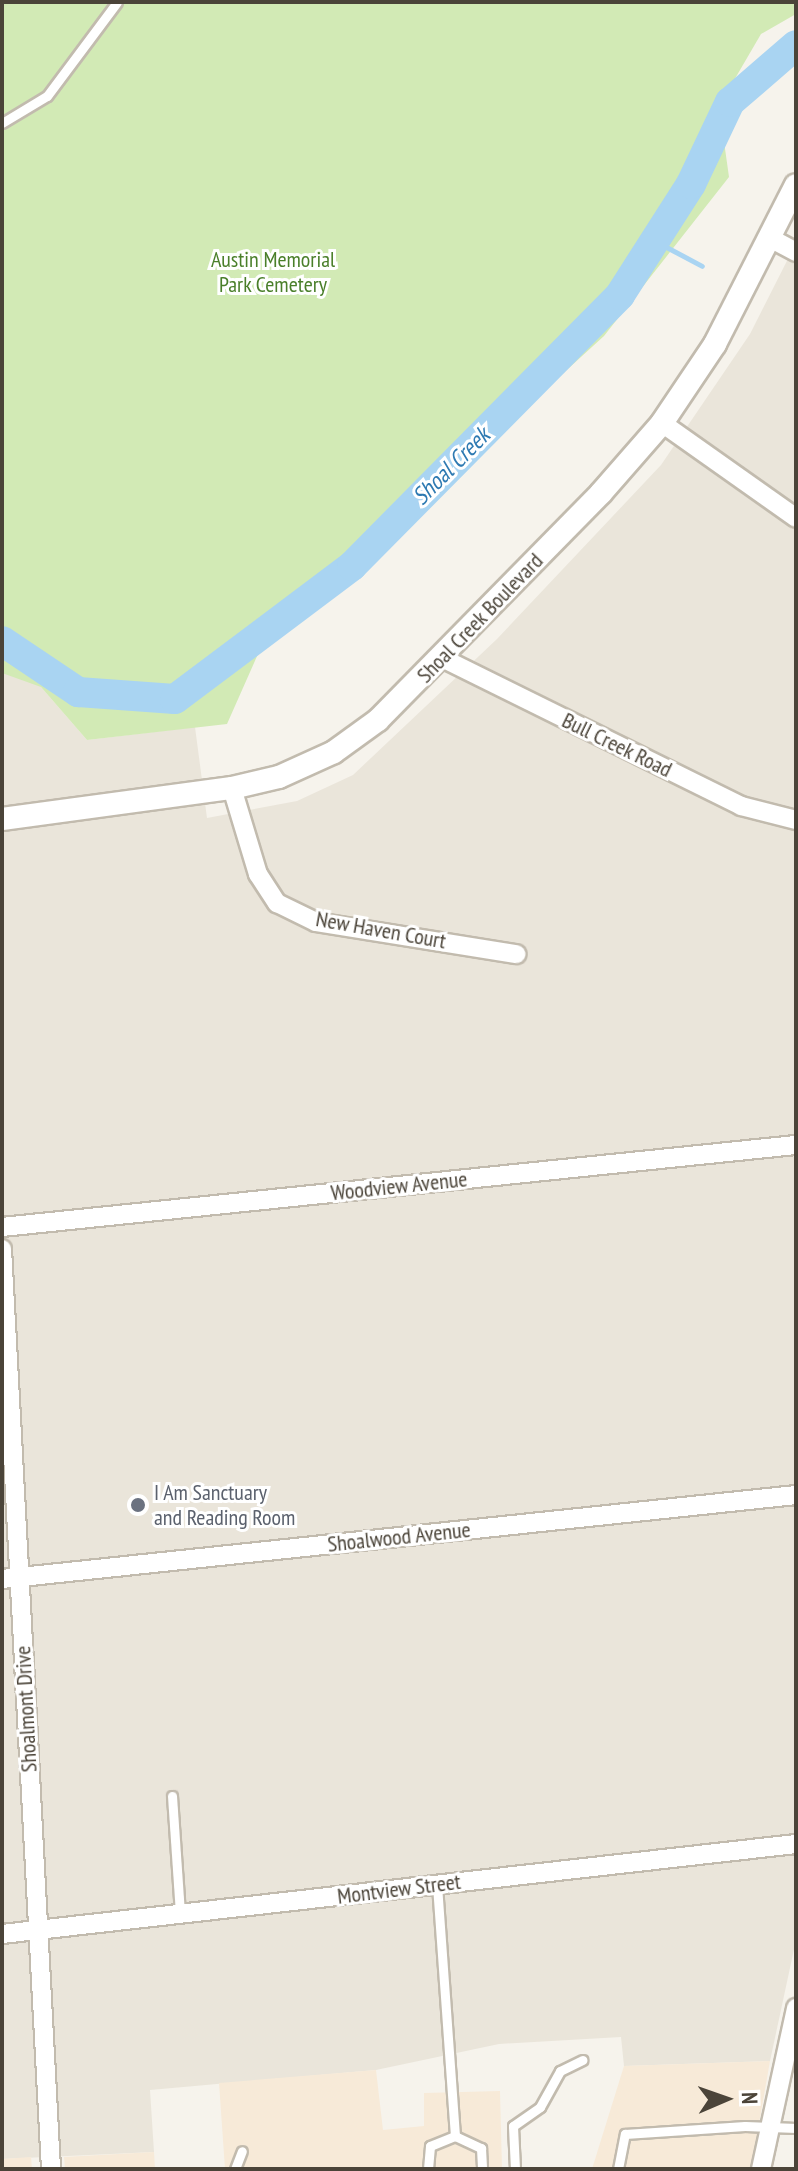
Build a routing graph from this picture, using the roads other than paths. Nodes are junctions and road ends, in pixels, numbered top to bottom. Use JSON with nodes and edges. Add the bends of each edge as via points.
{"nodes":[{"id":1,"x":117,"y":2,"type":"edge"},
{"id":2,"x":2,"y":123,"type":"edge"},
{"id":3,"x":796,"y":185,"type":"edge"},
{"id":4,"x":768,"y":237,"type":"junction"},
{"id":5,"x":796,"y":252,"type":"edge"},
{"id":6,"x":662,"y":423,"type":"junction"},
{"id":7,"x":796,"y":518,"type":"edge"},
{"id":8,"x":442,"y":658,"type":"junction"},
{"id":9,"x":232,"y":788,"type":"junction"},
{"id":10,"x":2,"y":819,"type":"edge"},
{"id":11,"x":796,"y":820,"type":"edge"},
{"id":12,"x":516,"y":954,"type":"dead end"},
{"id":13,"x":796,"y":1145,"type":"edge"},
{"id":14,"x":2,"y":1227,"type":"edge"},
{"id":15,"x":2,"y":1249,"type":"edge"},
{"id":16,"x":796,"y":1495,"type":"edge"},
{"id":17,"x":11,"y":1578,"type":"edge"},
{"id":18,"x":172,"y":1796,"type":"dead end"},
{"id":19,"x":796,"y":1844,"type":"edge"},
{"id":20,"x":437,"y":1885,"type":"junction"},
{"id":21,"x":180,"y":1914,"type":"junction"},
{"id":22,"x":36,"y":1931,"type":"junction"},
{"id":23,"x":2,"y":1934,"type":"edge"},
{"id":24,"x":796,"y":2008,"type":"edge"},
{"id":25,"x":583,"y":2060,"type":"dead end"},
{"id":26,"x":796,"y":2128,"type":"edge"},
{"id":27,"x":769,"y":2129,"type":"junction"},
{"id":28,"x":455,"y":2136,"type":"junction"},
{"id":29,"x":242,"y":2151,"type":"dead end"},
{"id":30,"x":51,"y":2169,"type":"edge"},
{"id":31,"x":235,"y":2169,"type":"edge"},
{"id":32,"x":428,"y":2169,"type":"edge"},
{"id":33,"x":482,"y":2169,"type":"edge"},
{"id":34,"x":515,"y":2169,"type":"edge"},
{"id":35,"x":618,"y":2169,"type":"edge"},
{"id":36,"x":761,"y":2169,"type":"edge"}],
"edges":[{"from":1,"to":2,"type":"lane","via":[[47,96]]},
{"from":3,"to":4,"type":"street","name":"Shoal Creek Boulevard"},
{"from":4,"to":5,"type":"street"},
{"from":4,"to":6,"type":"street","name":"Shoal Creek Boulevard","via":[[715,344]]},
{"from":6,"to":7,"type":"street"},
{"from":6,"to":8,"type":"street","name":"Shoal Creek Boulevard"},
{"from":8,"to":9,"type":"street","name":"Shoal Creek Boulevard","via":[[378,720],[334,752],[279,777]]},
{"from":8,"to":11,"type":"street","name":"Bull Creek Road","via":[[741,806]]},
{"from":9,"to":10,"type":"street","name":"Shoal Creek Boulevard"},
{"from":9,"to":12,"type":"street","name":"New Haven Court","via":[[258,874],[277,903],[316,922]]},
{"from":13,"to":14,"type":"street","name":"Woodview Avenue"},
{"from":15,"to":17,"type":"street","name":"Shoalmont Drive"},
{"from":16,"to":17,"type":"street","name":"Shoalwood Avenue"},
{"from":17,"to":22,"type":"street","name":"Shoalmont Drive"},
{"from":18,"to":21,"type":"lane"},
{"from":19,"to":20,"type":"street","name":"Montview Street"},
{"from":20,"to":21,"type":"street","name":"Montview Street"},
{"from":20,"to":28,"type":"lane"},
{"from":21,"to":22,"type":"street","name":"Montview Street"},
{"from":22,"to":23,"type":"street","name":"Montview Street"},
{"from":22,"to":30,"type":"street","name":"Shoalmont Drive"},
{"from":24,"to":27,"type":"street"},
{"from":25,"to":34,"type":"lane","via":[[560,2071],[540,2107],[513,2126]]},
{"from":26,"to":27,"type":"lane"},
{"from":27,"to":35,"type":"lane","via":[[625,2134]]},
{"from":27,"to":36,"type":"street"},
{"from":28,"to":32,"type":"lane","via":[[430,2146]]},
{"from":28,"to":33,"type":"lane","via":[[481,2148]]},
{"from":29,"to":31,"type":"lane"}]}
